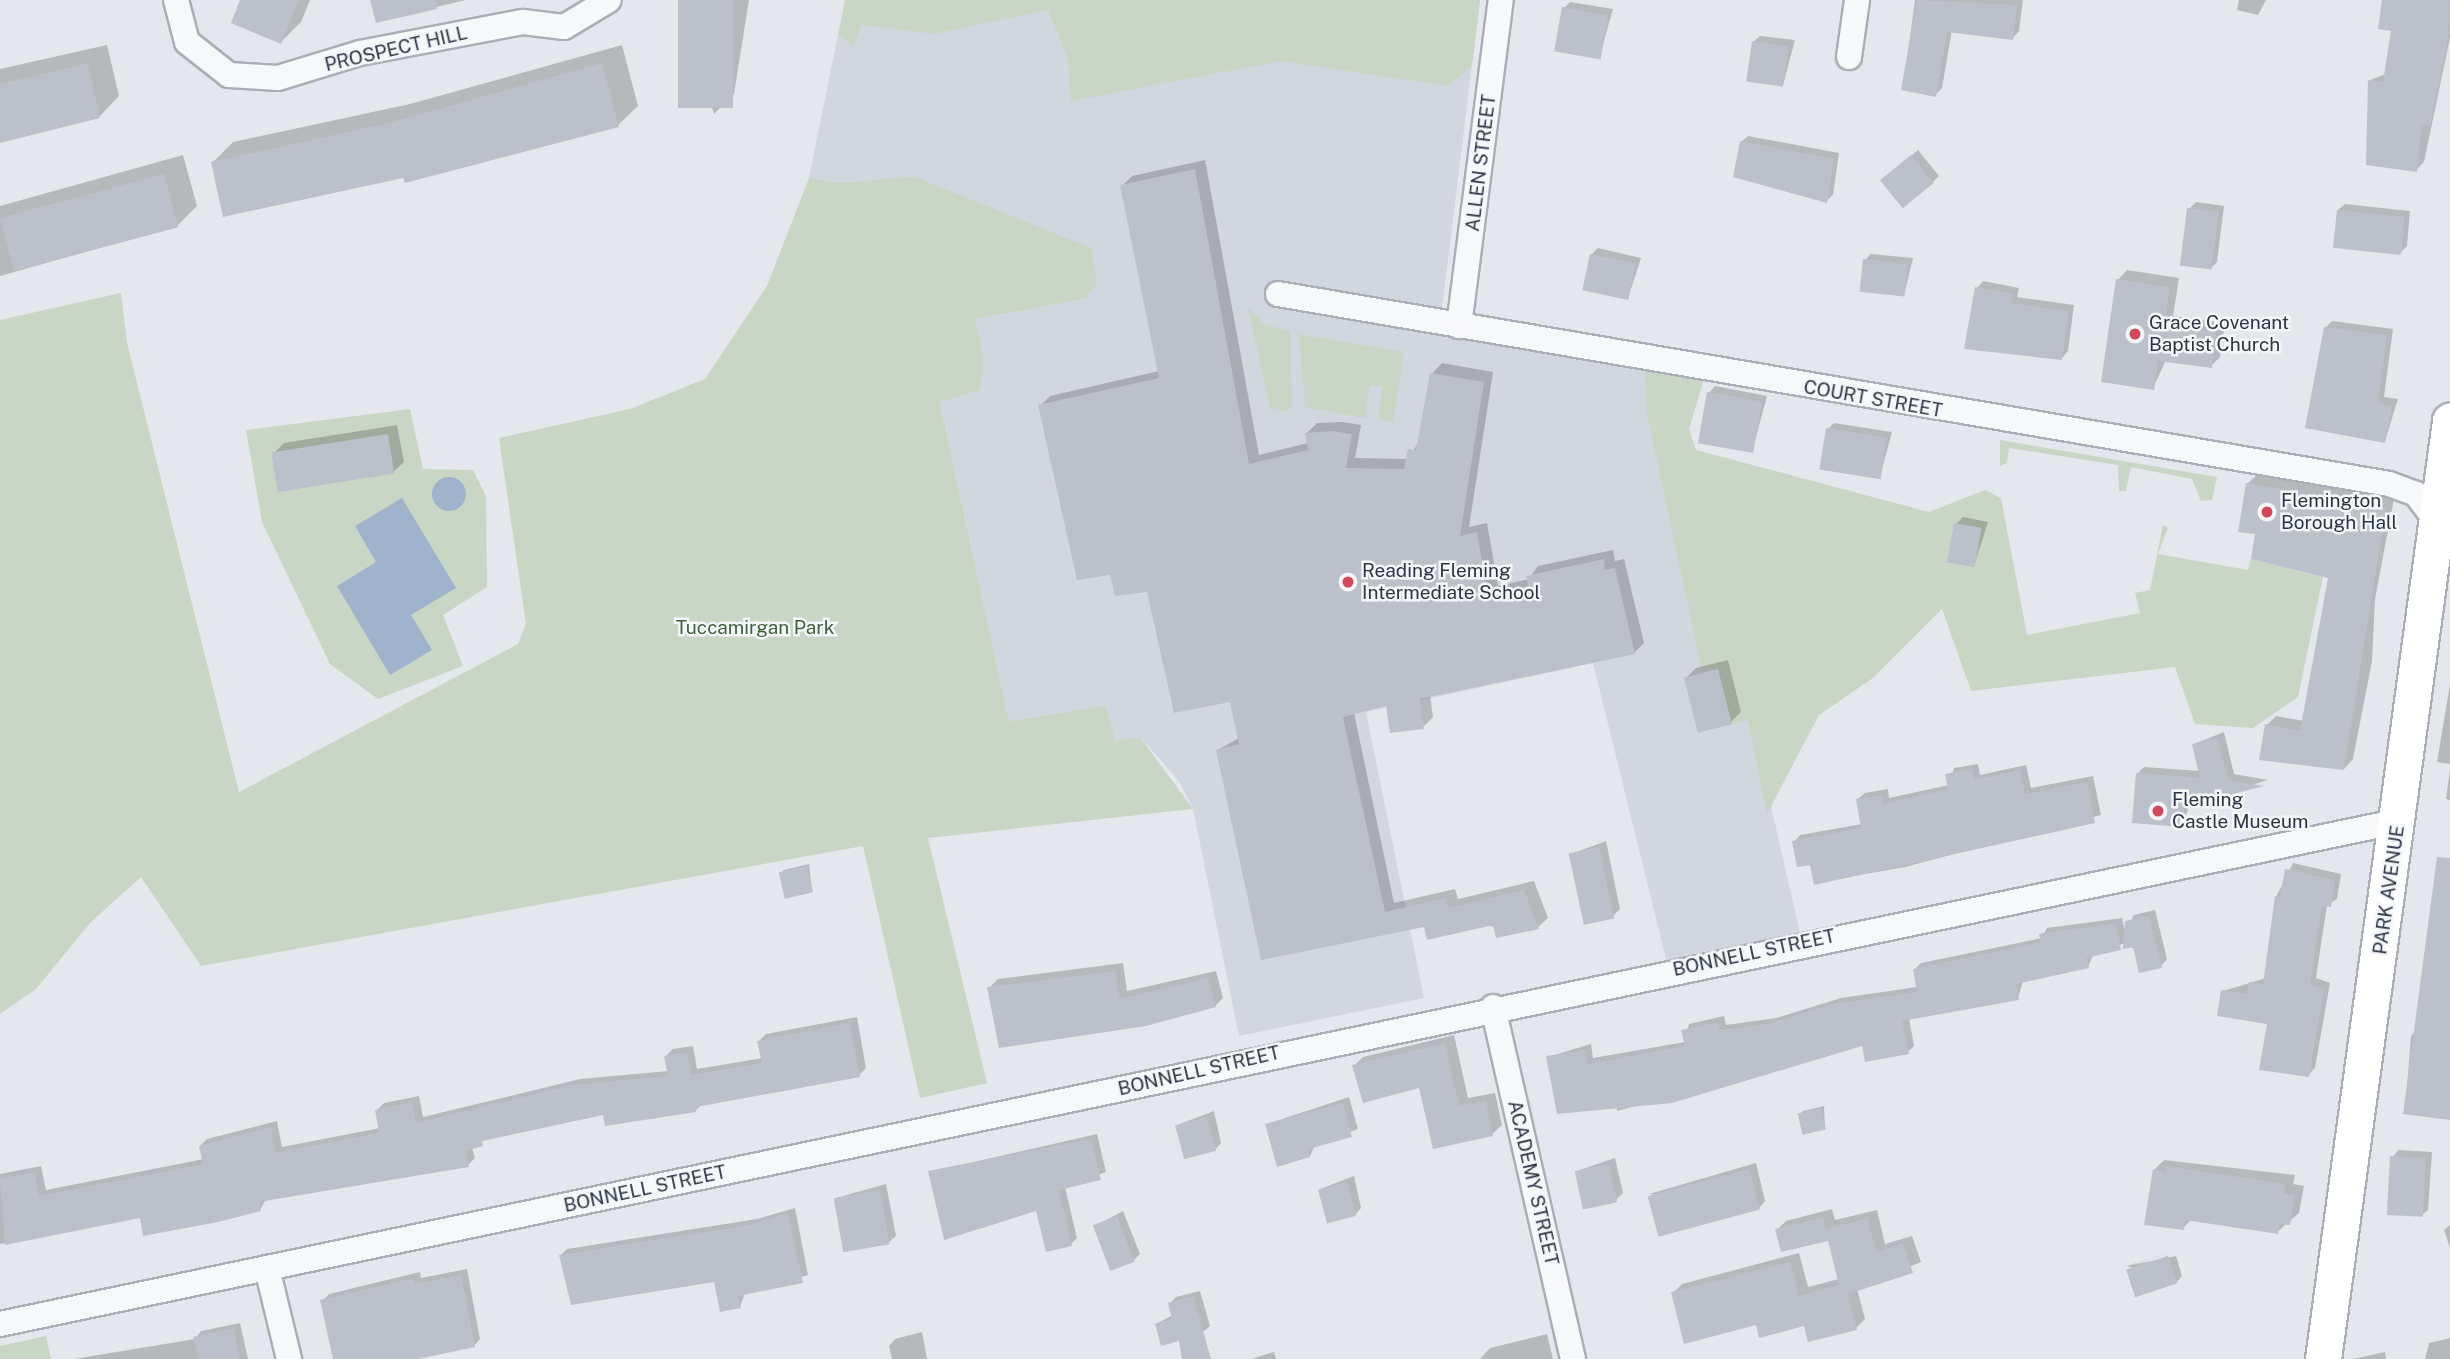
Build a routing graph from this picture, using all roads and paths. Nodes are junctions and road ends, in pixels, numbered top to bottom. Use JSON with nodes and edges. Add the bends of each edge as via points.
{"nodes":[{"id":1,"x":176,"y":0,"type":"edge"},
{"id":2,"x":609,"y":0,"type":"edge"},
{"id":3,"x":1501,"y":0,"type":"edge"},
{"id":4,"x":1857,"y":0,"type":"edge"},
{"id":5,"x":1849,"y":57,"type":"dead end"},
{"id":6,"x":1278,"y":294,"type":"dead end"},
{"id":7,"x":1459,"y":326,"type":"junction"},
{"id":8,"x":2450,"y":421,"type":"edge"},
{"id":9,"x":2443,"y":526,"type":"edge"},
{"id":10,"x":2399,"y":821,"type":"junction"},
{"id":11,"x":1493,"y":1007,"type":"junction"},
{"id":12,"x":267,"y":1268,"type":"junction"},
{"id":13,"x":0,"y":1324,"type":"edge"},
{"id":14,"x":289,"y":1359,"type":"edge"},
{"id":15,"x":1573,"y":1359,"type":"edge"},
{"id":16,"x":2323,"y":1359,"type":"edge"}],
"edges":[{"from":1,"to":2,"type":"street","name":"PROSPECT HILL","via":[[187,41],[229,75],[278,78],[360,53],[523,22],[564,27]]},
{"from":3,"to":7,"type":"street","name":"ALLEN STREET"},
{"from":4,"to":5,"type":"street"},
{"from":6,"to":7,"type":"street","name":"COURT STREET"},
{"from":7,"to":9,"type":"street","name":"COURT STREET","via":[[2389,484],[2416,494]]},
{"from":8,"to":9,"type":"street","name":"PARK AVENUE"},
{"from":9,"to":10,"type":"street","name":"PARK AVENUE"},
{"from":10,"to":11,"type":"street","name":"BONNELL STREET"},
{"from":10,"to":16,"type":"street","name":"PARK AVENUE"},
{"from":11,"to":12,"type":"street","name":"BONNELL STREET"},
{"from":11,"to":15,"type":"street","name":"ACADEMY STREET"},
{"from":12,"to":13,"type":"street","name":"BONNELL STREET"},
{"from":12,"to":14,"type":"street"}]}
